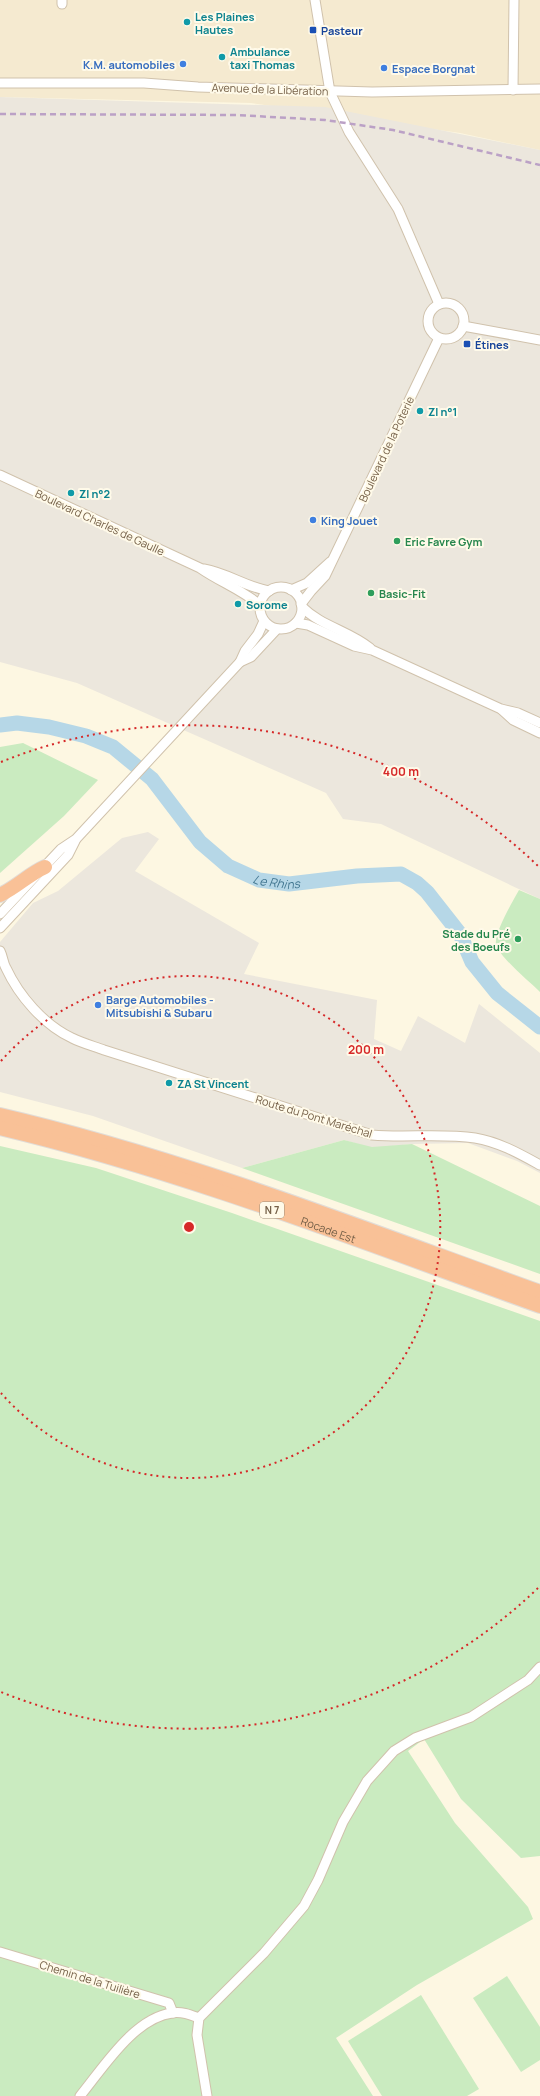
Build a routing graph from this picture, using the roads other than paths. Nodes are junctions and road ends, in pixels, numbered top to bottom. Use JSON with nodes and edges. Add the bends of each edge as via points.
{"nodes":[{"id":1,"x":315,"y":0,"type":"edge"},
{"id":2,"x":514,"y":0,"type":"edge"},
{"id":3,"x":0,"y":83,"type":"edge"},
{"id":4,"x":540,"y":89,"type":"edge"},
{"id":5,"x":514,"y":90,"type":"junction"},
{"id":6,"x":330,"y":92,"type":"junction"},
{"id":7,"x":439,"y":304,"type":"junction"},
{"id":8,"x":463,"y":326,"type":"junction"},
{"id":9,"x":439,"y":338,"type":"junction"},
{"id":10,"x":540,"y":340,"type":"edge"},
{"id":11,"x":0,"y":475,"type":"edge"},
{"id":12,"x":332,"y":559,"type":"junction"},
{"id":13,"x":200,"y":568,"type":"junction"},
{"id":14,"x":291,"y":590,"type":"junction"},
{"id":15,"x":269,"y":591,"type":"junction"},
{"id":16,"x":261,"y":606,"type":"junction"},
{"id":17,"x":302,"y":606,"type":"junction"},
{"id":18,"x":264,"y":621,"type":"junction"},
{"id":19,"x":296,"y":623,"type":"junction"},
{"id":20,"x":277,"y":629,"type":"junction"},
{"id":21,"x":372,"y":650,"type":"junction"},
{"id":22,"x":240,"y":662,"type":"junction"},
{"id":23,"x":501,"y":710,"type":"junction"},
{"id":24,"x":540,"y":723,"type":"edge"},
{"id":25,"x":540,"y":732,"type":"edge"},
{"id":26,"x":76,"y":839,"type":"junction"},
{"id":27,"x":45,"y":867,"type":"junction"},
{"id":28,"x":0,"y":895,"type":"edge"},
{"id":29,"x":0,"y":914,"type":"edge"},
{"id":30,"x":0,"y":928,"type":"edge"},
{"id":31,"x":0,"y":951,"type":"edge"},
{"id":32,"x":2,"y":966,"type":"edge"},
{"id":33,"x":0,"y":1115,"type":"edge"},
{"id":34,"x":0,"y":1128,"type":"edge"},
{"id":35,"x":540,"y":1165,"type":"edge"},
{"id":36,"x":540,"y":1292,"type":"edge"},
{"id":37,"x":540,"y":1306,"type":"edge"},
{"id":38,"x":540,"y":1667,"type":"edge"},
{"id":39,"x":0,"y":1952,"type":"edge"},
{"id":40,"x":173,"y":2013,"type":"junction"},
{"id":41,"x":200,"y":2018,"type":"junction"},
{"id":42,"x":80,"y":2096,"type":"edge"},
{"id":43,"x":207,"y":2096,"type":"edge"}],
"edges":[{"from":1,"to":6,"type":"street"},
{"from":2,"to":5,"type":"street"},
{"from":3,"to":6,"type":"street","name":"Avenue de la Libération","via":[[144,83]]},
{"from":4,"to":5,"type":"street","name":"Avenue de la Libération"},
{"from":5,"to":6,"type":"street","name":"Avenue de la Libération"},
{"from":6,"to":7,"type":"street","via":[[349,132],[398,209]]},
{"from":7,"to":8,"type":"street","via":[[456,305],[463,314]]},
{"from":7,"to":9,"type":"street","via":[[431,309],[428,318],[430,330]]},
{"from":8,"to":9,"type":"street","via":[[457,335],[451,338]]},
{"from":8,"to":10,"type":"street"},
{"from":9,"to":12,"type":"street","name":"Boulevard de la Poterie"},
{"from":11,"to":13,"type":"street","name":"Boulevard Charles de Gaulle"},
{"from":12,"to":14,"type":"street","name":"Boulevard de la Poterie","via":[[307,583]]},
{"from":12,"to":17,"type":"street","name":"Boulevard de la Poterie","via":[[325,576]]},
{"from":13,"to":15,"type":"street","name":"Boulevard Charles de Gaulle","via":[[219,572],[251,587]]},
{"from":13,"to":16,"type":"street","name":"Boulevard Charles de Gaulle","via":[[247,594]]},
{"from":14,"to":15,"type":"street","via":[[281,588]]},
{"from":14,"to":17,"type":"street","via":[[298,595]]},
{"from":15,"to":16,"type":"street"},
{"from":16,"to":18,"type":"street"},
{"from":17,"to":19,"type":"street"},
{"from":17,"to":21,"type":"street","via":[[315,618],[358,639]]},
{"from":18,"to":20,"type":"street"},
{"from":18,"to":22,"type":"street","via":[[258,634],[244,651]]},
{"from":19,"to":20,"type":"street","via":[[289,628]]},
{"from":19,"to":21,"type":"street","via":[[308,625],[354,646]]},
{"from":20,"to":22,"type":"street","via":[[251,657]]},
{"from":21,"to":23,"type":"street"},
{"from":22,"to":26,"type":"street"},
{"from":23,"to":24,"type":"street","via":[[518,713]]},
{"from":23,"to":25,"type":"street","via":[[513,720]]},
{"from":26,"to":27,"type":"street","via":[[61,849]]},
{"from":26,"to":30,"type":"street","via":[[68,855]]},
{"from":27,"to":28,"type":"highway"},
{"from":27,"to":29,"type":"street"},
{"from":31,"to":32,"type":"street","name":"Route du Pont Maréchal"},
{"from":32,"to":35,"type":"street","name":"Route du Pont Maréchal","via":[[32,1007],[47,1022],[72,1038],[104,1050],[372,1135],[475,1138],[496,1144]]},
{"from":33,"to":36,"type":"highway","name":"Rocade Est","number":"N 7","via":[[64,1130],[222,1178]]},
{"from":34,"to":37,"type":"highway","name":"Rocade Est","number":"N 7","via":[[135,1164],[224,1192]]},
{"from":38,"to":41,"type":"street","via":[[528,1680],[471,1717],[415,1738],[394,1751],[367,1781],[343,1822],[304,1906],[264,1953]]},
{"from":39,"to":40,"type":"street","name":"Chemin de la Tuilière","via":[[169,2003]]},
{"from":40,"to":41,"type":"street","via":[[186,2013]]},
{"from":40,"to":42,"type":"street","via":[[153,2018],[129,2037]]},
{"from":41,"to":43,"type":"street","via":[[197,2035]]}]}
